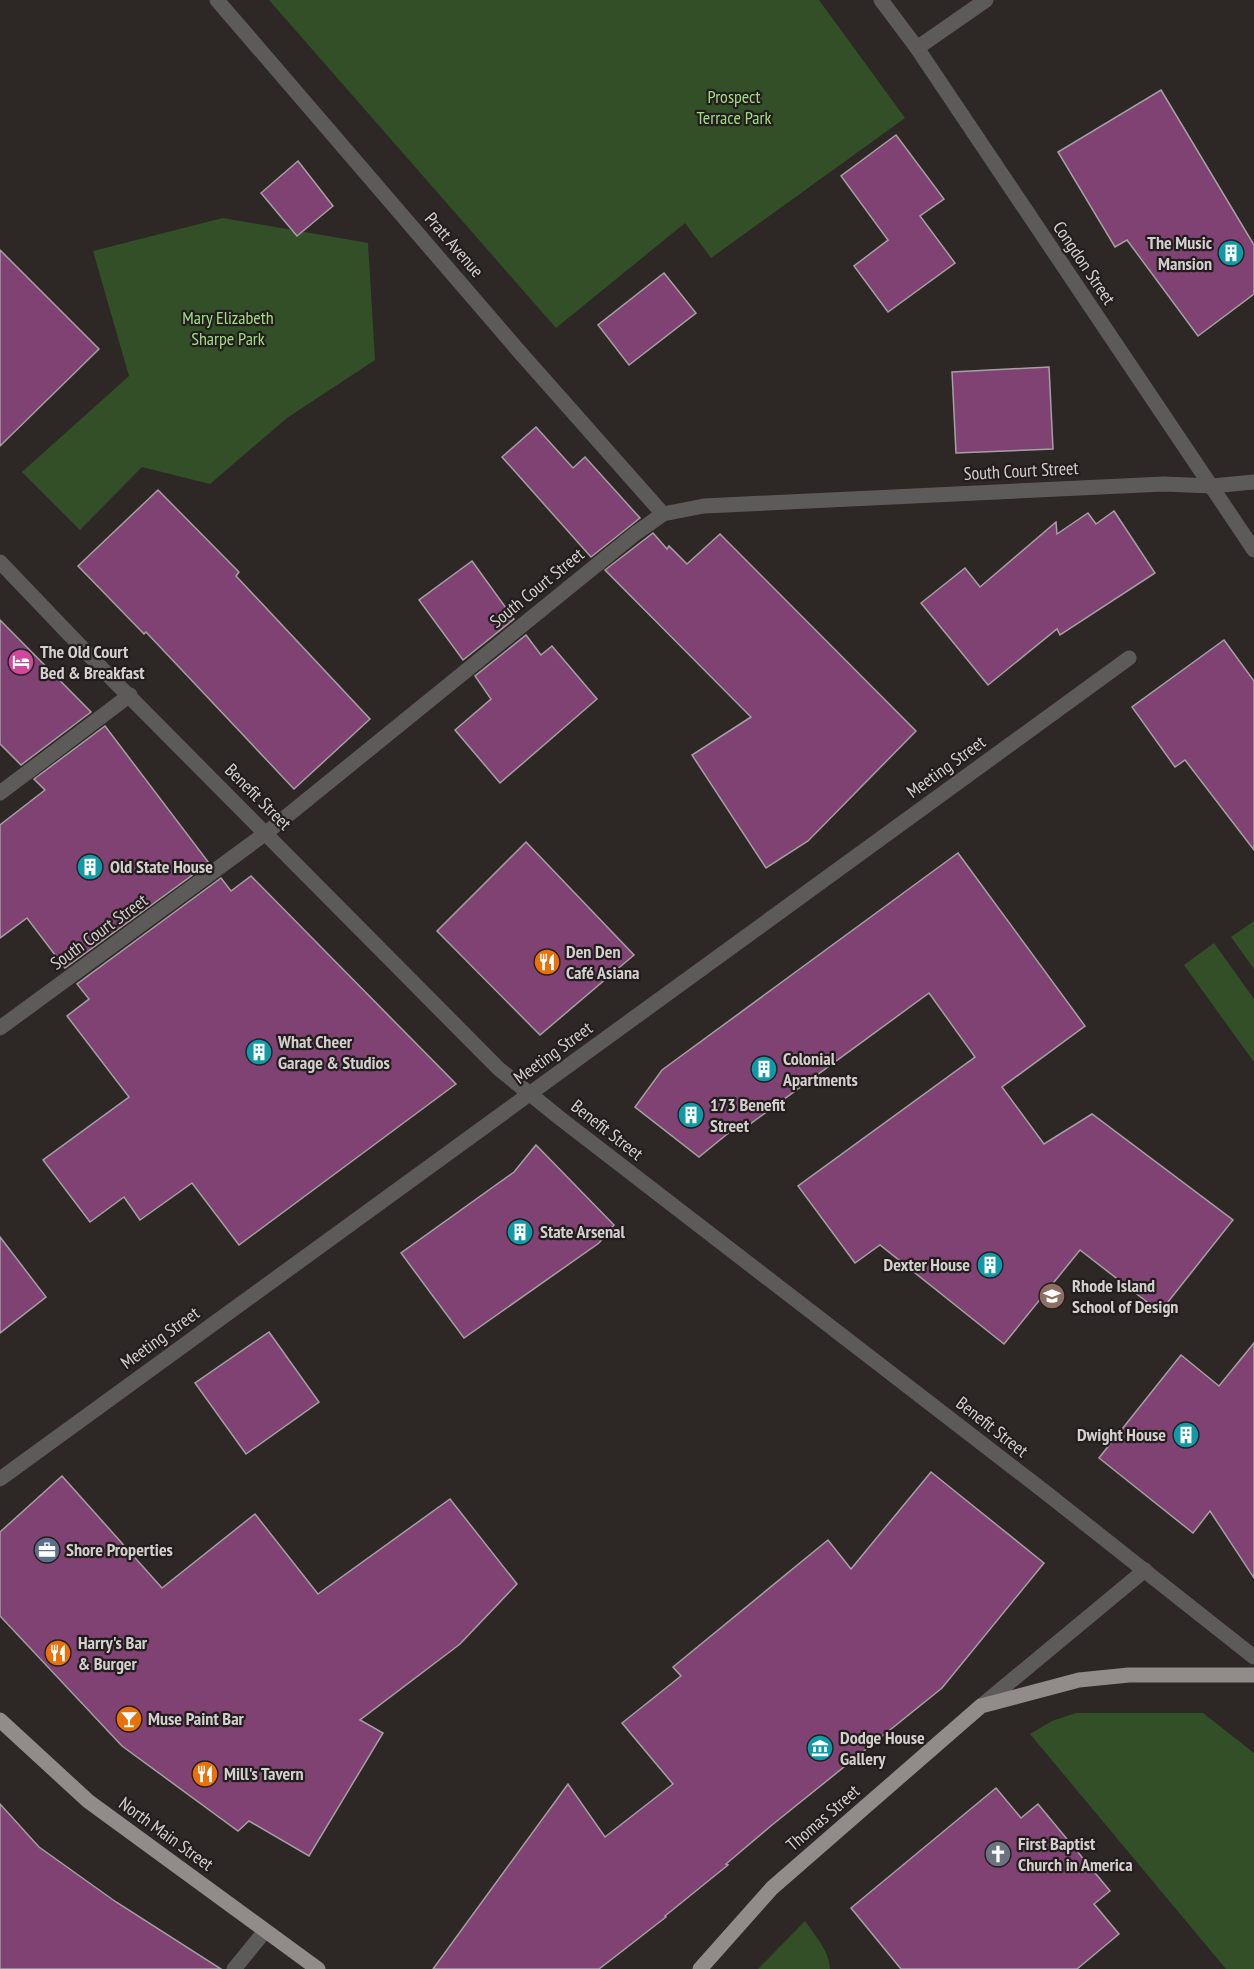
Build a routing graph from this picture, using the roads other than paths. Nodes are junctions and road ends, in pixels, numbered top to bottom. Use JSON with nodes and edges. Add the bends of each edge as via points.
{"nodes":[{"id":1,"x":217,"y":0,"type":"edge"},
{"id":2,"x":881,"y":0,"type":"edge"},
{"id":3,"x":986,"y":0,"type":"edge"},
{"id":4,"x":917,"y":48,"type":"junction"},
{"id":5,"x":1254,"y":482,"type":"edge"},
{"id":6,"x":1212,"y":486,"type":"junction"},
{"id":7,"x":663,"y":514,"type":"junction"},
{"id":8,"x":1254,"y":550,"type":"edge"},
{"id":9,"x":0,"y":562,"type":"edge"},
{"id":10,"x":1129,"y":658,"type":"dead end"},
{"id":11,"x":129,"y":695,"type":"junction"},
{"id":12,"x":0,"y":793,"type":"edge"},
{"id":13,"x":266,"y":833,"type":"junction"},
{"id":14,"x":0,"y":1028,"type":"edge"},
{"id":15,"x":530,"y":1094,"type":"junction"},
{"id":16,"x":0,"y":1479,"type":"edge"},
{"id":17,"x":1145,"y":1570,"type":"junction"},
{"id":18,"x":1254,"y":1657,"type":"edge"},
{"id":19,"x":1254,"y":1675,"type":"edge"},
{"id":20,"x":981,"y":1706,"type":"junction"},
{"id":21,"x":0,"y":1720,"type":"edge"},
{"id":22,"x":265,"y":1931,"type":"junction"},
{"id":23,"x":234,"y":1969,"type":"edge"},
{"id":24,"x":318,"y":1969,"type":"edge"},
{"id":25,"x":700,"y":1969,"type":"edge"}],
"edges":[{"from":1,"to":7,"type":"street","name":"Pratt Avenue"},
{"from":2,"to":4,"type":"street","name":"Congdon Street"},
{"from":3,"to":4,"type":"street"},
{"from":4,"to":6,"type":"street","name":"Congdon Street"},
{"from":5,"to":6,"type":"street"},
{"from":6,"to":7,"type":"street","name":"South Court Street","via":[[1164,484],[704,506]]},
{"from":6,"to":8,"type":"street","name":"Congdon Street"},
{"from":7,"to":13,"type":"street","name":"South Court Street"},
{"from":9,"to":11,"type":"street","name":"Benefit Street"},
{"from":10,"to":15,"type":"street","name":"Meeting Street"},
{"from":11,"to":12,"type":"street"},
{"from":11,"to":13,"type":"street","name":"Benefit Street"},
{"from":13,"to":14,"type":"street","name":"South Court Street"},
{"from":13,"to":15,"type":"street","name":"Benefit Street","via":[[499,1069]]},
{"from":15,"to":16,"type":"street","name":"Meeting Street"},
{"from":15,"to":17,"type":"street","name":"Benefit Street"},
{"from":17,"to":18,"type":"street","name":"Benefit Street"},
{"from":17,"to":20,"type":"street","name":"Thomas Street"},
{"from":19,"to":20,"type":"main road","name":"Thomas Street","via":[[1129,1675],[1079,1680]]},
{"from":20,"to":25,"type":"main road","name":"Thomas Street","via":[[772,1888]]},
{"from":21,"to":22,"type":"main road","name":"North Main Street","via":[[88,1801]]},
{"from":22,"to":23,"type":"street"},
{"from":22,"to":24,"type":"main road","name":"North Main Street"}]}
